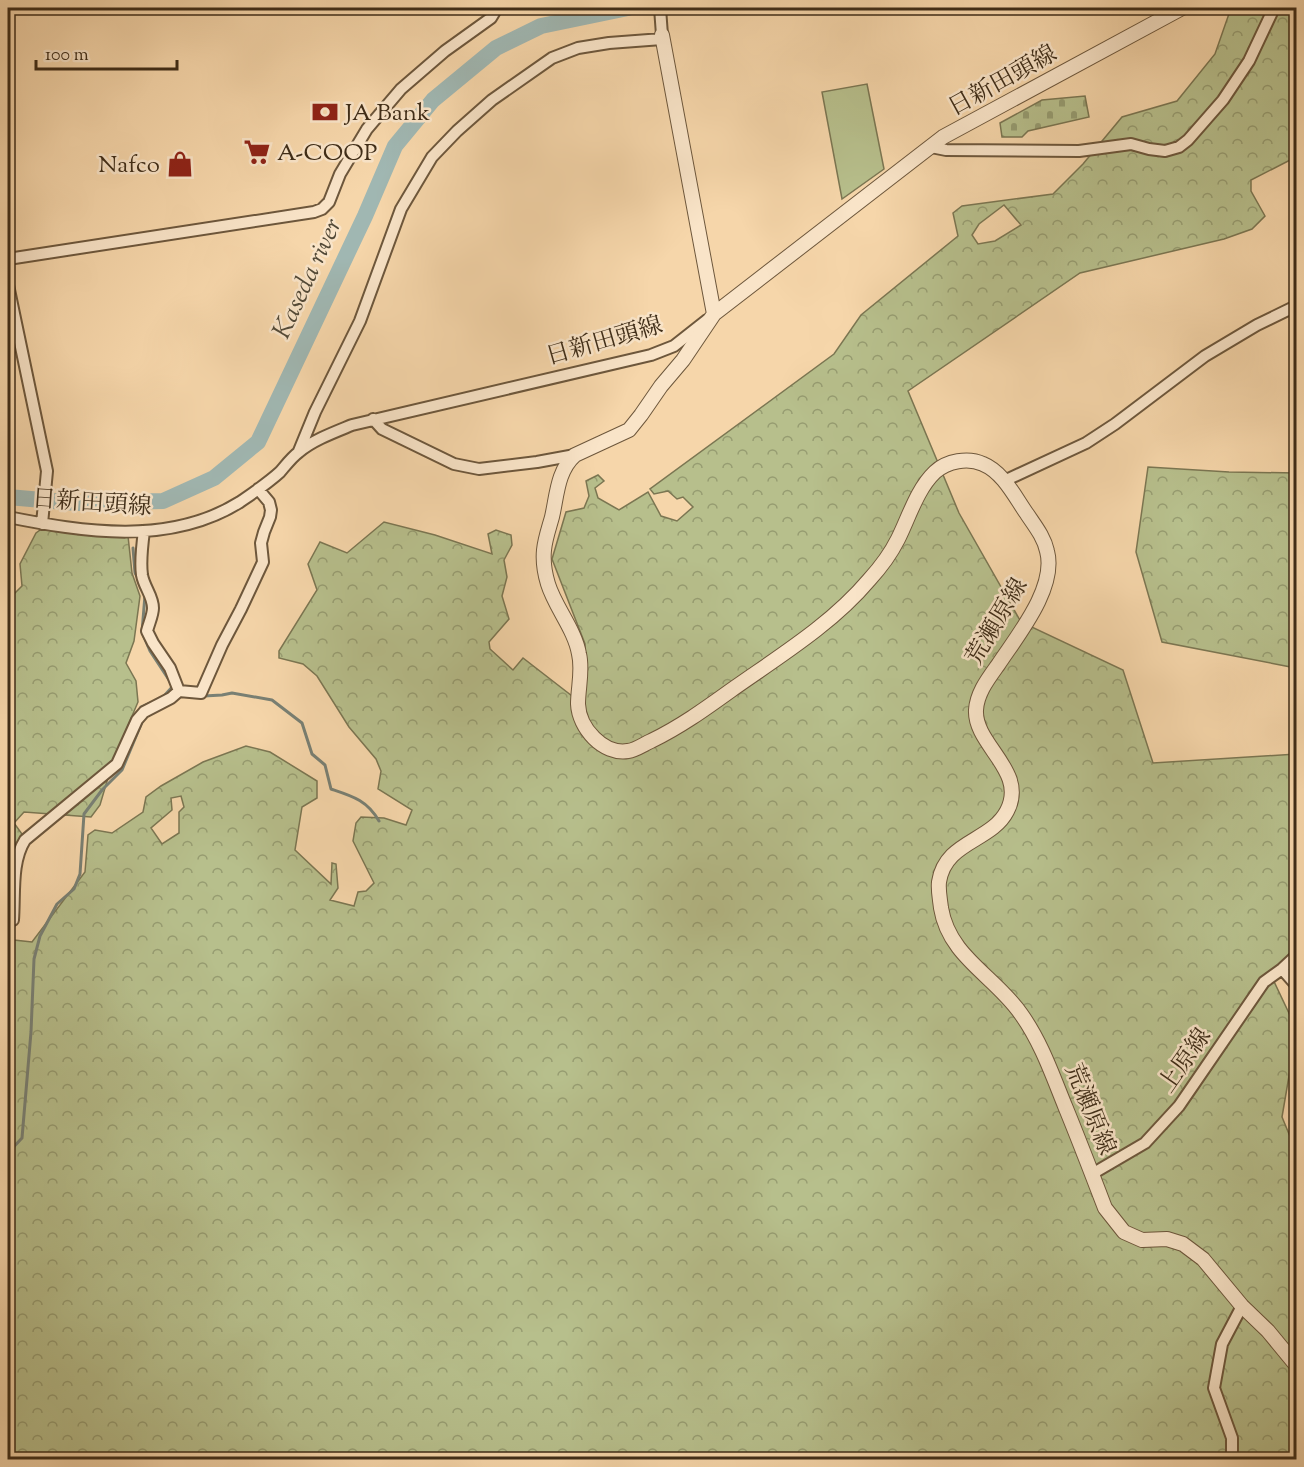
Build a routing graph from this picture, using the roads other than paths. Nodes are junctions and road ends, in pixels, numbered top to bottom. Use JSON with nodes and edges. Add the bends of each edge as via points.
{"nodes":[{"id":1,"x":497,"y":8,"type":"edge"},
{"id":2,"x":660,"y":8,"type":"edge"},
{"id":3,"x":1182,"y":8,"type":"edge"},
{"id":4,"x":1274,"y":8,"type":"edge"},
{"id":5,"x":662,"y":37,"type":"junction"},
{"id":6,"x":931,"y":147,"type":"junction"},
{"id":7,"x":8,"y":259,"type":"edge"},
{"id":8,"x":8,"y":285,"type":"edge"},
{"id":9,"x":1296,"y":306,"type":"edge"},
{"id":10,"x":714,"y":314,"type":"junction"},
{"id":11,"x":373,"y":419,"type":"junction"},
{"id":12,"x":299,"y":452,"type":"junction"},
{"id":13,"x":575,"y":455,"type":"junction"},
{"id":14,"x":1004,"y":481,"type":"junction"},
{"id":15,"x":258,"y":489,"type":"junction"},
{"id":16,"x":8,"y":516,"type":"edge"},
{"id":17,"x":42,"y":521,"type":"junction"},
{"id":18,"x":144,"y":531,"type":"junction"},
{"id":19,"x":179,"y":691,"type":"junction"},
{"id":20,"x":13,"y":920,"type":"dead end"},
{"id":21,"x":1296,"y":957,"type":"edge"},
{"id":22,"x":1282,"y":969,"type":"junction"},
{"id":23,"x":1296,"y":985,"type":"edge"},
{"id":24,"x":1092,"y":1174,"type":"junction"},
{"id":25,"x":1242,"y":1306,"type":"junction"},
{"id":26,"x":1296,"y":1365,"type":"edge"},
{"id":27,"x":1232,"y":1460,"type":"edge"}],
"edges":[{"from":1,"to":7,"type":"street","via":[[491,18],[401,88],[367,129],[322,209]]},
{"from":2,"to":5,"type":"street"},
{"from":3,"to":6,"type":"street","name":"日新田頭線"},
{"from":4,"to":6,"type":"street","via":[[1249,61],[1223,100],[1179,147],[1165,151],[1131,144],[1079,151]]},
{"from":5,"to":10,"type":"street"},
{"from":5,"to":12,"type":"street","via":[[578,48],[552,58],[492,100],[432,157],[401,209],[360,321]]},
{"from":6,"to":10,"type":"street","name":"日新田頭線"},
{"from":8,"to":17,"type":"street","via":[[47,472]]},
{"from":9,"to":14,"type":"street","via":[[1205,356],[1086,443]]},
{"from":10,"to":11,"type":"street","name":"日新田頭線","via":[[674,346],[651,355]]},
{"from":10,"to":13,"type":"street","via":[[628,430]]},
{"from":11,"to":12,"type":"street","name":"日新田頭線","via":[[330,434]]},
{"from":11,"to":13,"type":"street","via":[[381,429],[454,464],[479,469]]},
{"from":12,"to":15,"type":"street","name":"日新田頭線"},
{"from":13,"to":14,"type":"street","name":"荒瀬原線","via":[[559,481],[543,554],[548,584],[579,654],[578,709],[596,741],[617,751],[630,751],[690,720],[837,613],[896,544],[935,472],[965,460],[982,463]]},
{"from":14,"to":24,"type":"street","name":"荒瀬原線","via":[[1041,535],[1049,563],[1047,579],[1034,612],[982,688],[976,708],[985,738],[1006,770],[1010,804],[995,825],[945,863],[939,887],[942,914],[948,933],[965,957],[1001,989],[1032,1030]]},
{"from":15,"to":18,"type":"street","name":"日新田頭線","via":[[238,503],[196,521]]},
{"from":15,"to":19,"type":"street","via":[[271,510],[261,543],[262,562],[201,693]]},
{"from":16,"to":17,"type":"street","name":"日新田頭線"},
{"from":17,"to":18,"type":"street","name":"日新田頭線","via":[[61,527]]},
{"from":18,"to":19,"type":"street","via":[[142,576],[153,600],[147,631]]},
{"from":19,"to":20,"type":"street","via":[[137,720],[117,764],[25,840],[16,861]]},
{"from":21,"to":22,"type":"street","name":"上原線"},
{"from":22,"to":23,"type":"street"},
{"from":22,"to":24,"type":"street","name":"上原線","via":[[1264,982],[1179,1106],[1144,1143]]},
{"from":24,"to":25,"type":"street","name":"荒瀬原線","via":[[1105,1208],[1124,1232],[1142,1240],[1167,1239],[1183,1244],[1203,1258]]},
{"from":25,"to":26,"type":"street","name":"荒瀬原線"},
{"from":25,"to":27,"type":"street","via":[[1222,1344],[1214,1388],[1233,1438]]}]}
